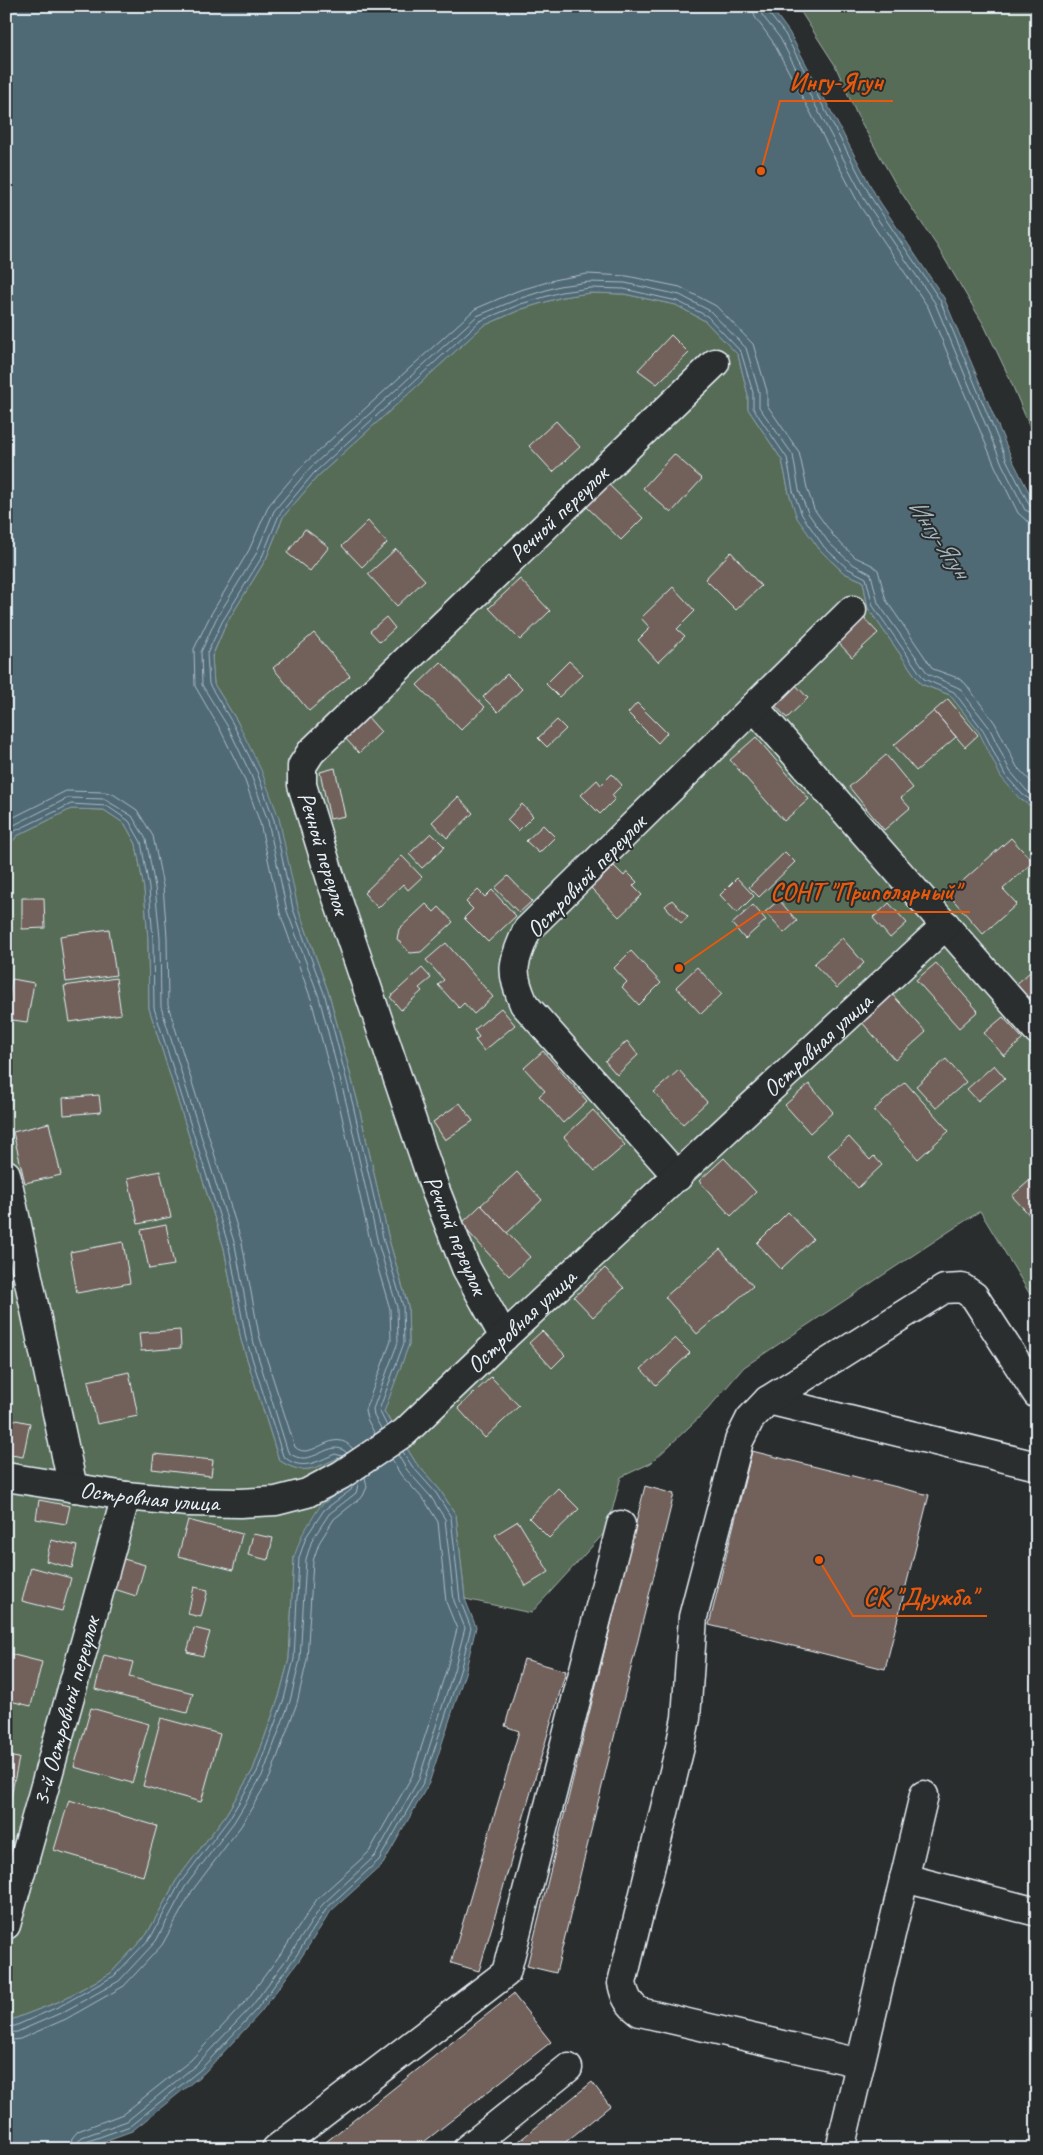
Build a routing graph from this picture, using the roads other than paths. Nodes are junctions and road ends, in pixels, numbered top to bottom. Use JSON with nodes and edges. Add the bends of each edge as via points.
{"nodes":[{"id":1,"x":715,"y":363,"type":"dead end"},
{"id":2,"x":852,"y":610,"type":"dead end"},
{"id":3,"x":754,"y":707,"type":"junction"},
{"id":4,"x":946,"y":925,"type":"junction"},
{"id":5,"x":1037,"y":1030,"type":"edge"},
{"id":6,"x":6,"y":1174,"type":"edge"},
{"id":7,"x":678,"y":1177,"type":"junction"},
{"id":8,"x":504,"y":1336,"type":"junction"},
{"id":9,"x":1037,"y":1394,"type":"edge"},
{"id":10,"x":768,"y":1400,"type":"junction"},
{"id":11,"x":1037,"y":1466,"type":"edge"},
{"id":12,"x":6,"y":1477,"type":"edge"},
{"id":13,"x":73,"y":1488,"type":"junction"},
{"id":14,"x":126,"y":1496,"type":"junction"},
{"id":15,"x":621,"y":1526,"type":"dead end"},
{"id":16,"x":924,"y":1795,"type":"dead end"},
{"id":17,"x":904,"y":1878,"type":"junction"},
{"id":18,"x":1037,"y":1912,"type":"edge"},
{"id":19,"x":6,"y":1925,"type":"edge"},
{"id":20,"x":860,"y":2063,"type":"junction"},
{"id":21,"x":568,"y":2068,"type":"dead end"},
{"id":22,"x":276,"y":2149,"type":"edge"},
{"id":23,"x":467,"y":2149,"type":"edge"},
{"id":24,"x":840,"y":2149,"type":"edge"}],
"edges":[{"from":1,"to":8,"type":"lane","name":"Речной переулок","via":[[311,752],[302,766],[302,785],[332,883],[435,1188],[466,1268]]},
{"from":2,"to":3,"type":"lane","name":"Островной переулок"},
{"from":3,"to":4,"type":"lane"},
{"from":3,"to":7,"type":"lane","name":"Островной переулок","via":[[527,930],[513,969],[515,984],[524,1004]]},
{"from":4,"to":5,"type":"lane"},
{"from":4,"to":7,"type":"lane","name":"Островная улица"},
{"from":6,"to":13,"type":"lane"},
{"from":7,"to":8,"type":"lane","name":"Островная улица"},
{"from":8,"to":14,"type":"lane","name":"Островная улица","via":[[405,1432],[307,1494],[276,1501],[240,1503]]},
{"from":9,"to":10,"type":"lane","via":[[974,1296],[962,1288],[944,1289]]},
{"from":10,"to":11,"type":"lane"},
{"from":10,"to":20,"type":"lane","via":[[750,1419],[739,1441],[693,1618],[686,1718],[622,1983],[630,2005],[640,2012]]},
{"from":12,"to":13,"type":"lane","name":"Островная улица"},
{"from":13,"to":14,"type":"lane","name":"Островная улица"},
{"from":14,"to":19,"type":"lane","name":"3-й Островной переулок"},
{"from":15,"to":22,"type":"lane","via":[[506,1973]]},
{"from":16,"to":17,"type":"lane"},
{"from":17,"to":18,"type":"lane"},
{"from":17,"to":20,"type":"lane"},
{"from":20,"to":24,"type":"lane"},
{"from":21,"to":23,"type":"lane"}]}
